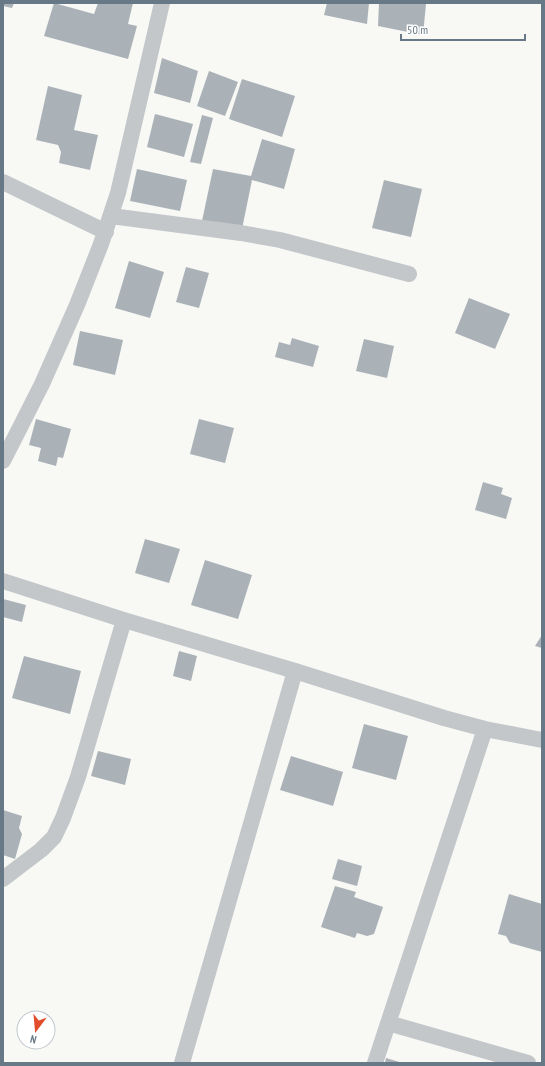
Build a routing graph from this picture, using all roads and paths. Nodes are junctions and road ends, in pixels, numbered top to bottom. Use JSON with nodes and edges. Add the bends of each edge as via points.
{"nodes":[{"id":1,"x":162,"y":3,"type":"edge"},
{"id":2,"x":3,"y":182,"type":"edge"},
{"id":3,"x":111,"y":216,"type":"junction"},
{"id":4,"x":106,"y":232,"type":"junction"},
{"id":5,"x":409,"y":274,"type":"dead end"},
{"id":6,"x":3,"y":461,"type":"edge"},
{"id":7,"x":3,"y":581,"type":"edge"},
{"id":8,"x":124,"y":620,"type":"junction"},
{"id":9,"x":295,"y":671,"type":"junction"},
{"id":10,"x":486,"y":730,"type":"junction"},
{"id":11,"x":542,"y":740,"type":"edge"},
{"id":12,"x":3,"y":879,"type":"edge"},
{"id":13,"x":388,"y":1023,"type":"junction"},
{"id":14,"x":182,"y":1063,"type":"edge"},
{"id":15,"x":375,"y":1063,"type":"edge"},
{"id":16,"x":528,"y":1063,"type":"edge"}],
"edges":[{"from":1,"to":3,"type":"street"},
{"from":2,"to":4,"type":"street"},
{"from":3,"to":4,"type":"street"},
{"from":3,"to":5,"type":"street","via":[[280,240]]},
{"from":4,"to":6,"type":"street","via":[[42,384]]},
{"from":7,"to":8,"type":"street"},
{"from":8,"to":9,"type":"street"},
{"from":8,"to":12,"type":"street","via":[[64,818],[54,837]]},
{"from":9,"to":10,"type":"street"},
{"from":9,"to":14,"type":"street"},
{"from":10,"to":11,"type":"street"},
{"from":10,"to":13,"type":"street"},
{"from":13,"to":15,"type":"street"},
{"from":13,"to":16,"type":"street"}]}
